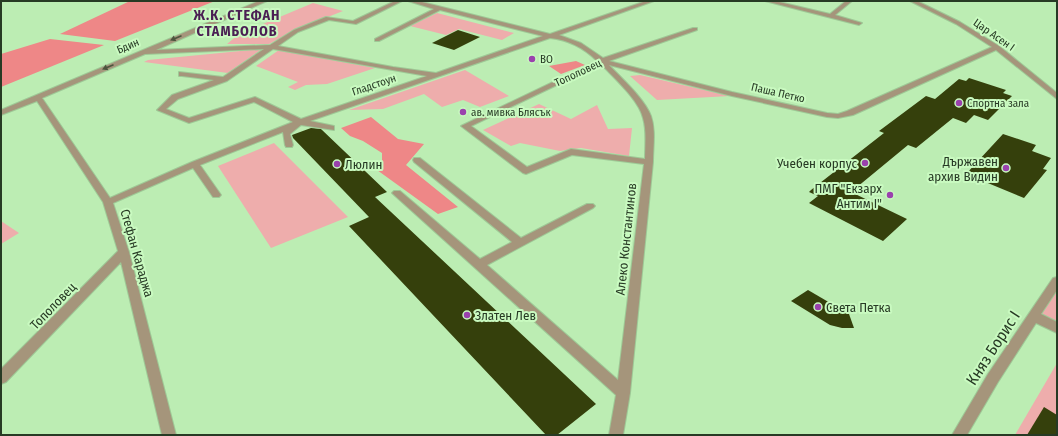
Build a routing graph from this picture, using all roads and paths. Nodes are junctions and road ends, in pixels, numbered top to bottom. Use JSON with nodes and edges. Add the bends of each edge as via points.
{"nodes":[{"id":1,"x":264,"y":1,"type":"edge"},
{"id":2,"x":399,"y":1,"type":"edge"},
{"id":3,"x":411,"y":1,"type":"edge"},
{"id":4,"x":651,"y":1,"type":"edge"},
{"id":5,"x":768,"y":1,"type":"edge"},
{"id":6,"x":849,"y":1,"type":"edge"},
{"id":7,"x":913,"y":1,"type":"edge"},
{"id":8,"x":440,"y":8,"type":"junction"},
{"id":9,"x":831,"y":16,"type":"junction"},
{"id":10,"x":859,"y":23,"type":"dead end"},
{"id":11,"x":695,"y":29,"type":"dead end"},
{"id":12,"x":551,"y":36,"type":"junction"},
{"id":13,"x":377,"y":40,"type":"dead end"},
{"id":14,"x":274,"y":47,"type":"junction"},
{"id":15,"x":998,"y":48,"type":"junction"},
{"id":16,"x":144,"y":52,"type":"junction"},
{"id":17,"x":602,"y":61,"type":"junction"},
{"id":18,"x":182,"y":74,"type":"dead end"},
{"id":19,"x":438,"y":75,"type":"junction"},
{"id":20,"x":224,"y":79,"type":"junction"},
{"id":21,"x":38,"y":97,"type":"junction"},
{"id":22,"x":1057,"y":97,"type":"edge"},
{"id":23,"x":1,"y":113,"type":"edge"},
{"id":24,"x":300,"y":122,"type":"junction"},
{"id":25,"x":331,"y":128,"type":"dead end"},
{"id":26,"x":289,"y":145,"type":"dead end"},
{"id":27,"x":416,"y":160,"type":"dead end"},
{"id":28,"x":649,"y":162,"type":"junction"},
{"id":29,"x":195,"y":164,"type":"junction"},
{"id":30,"x":397,"y":193,"type":"dead end"},
{"id":31,"x":216,"y":196,"type":"dead end"},
{"id":32,"x":108,"y":202,"type":"junction"},
{"id":33,"x":590,"y":206,"type":"dead end"},
{"id":34,"x":520,"y":242,"type":"junction"},
{"id":35,"x":124,"y":252,"type":"junction"},
{"id":36,"x":479,"y":264,"type":"junction"},
{"id":37,"x":1057,"y":281,"type":"edge"},
{"id":38,"x":1034,"y":316,"type":"junction"},
{"id":39,"x":1057,"y":328,"type":"edge"},
{"id":40,"x":1,"y":378,"type":"edge"},
{"id":41,"x":623,"y":393,"type":"junction"},
{"id":42,"x":169,"y":435,"type":"edge"},
{"id":43,"x":616,"y":435,"type":"edge"},
{"id":44,"x":959,"y":435,"type":"edge"}],
"edges":[{"from":1,"to":16,"type":"street","name":"Бдин","one_way":true},
{"from":2,"to":14,"type":"street","via":[[354,23],[328,18],[296,31]]},
{"from":3,"to":8,"type":"street","name":"Паша Петко"},
{"from":4,"to":12,"type":"street","name":"Гладстоун"},
{"from":5,"to":9,"type":"street"},
{"from":6,"to":9,"type":"street"},
{"from":7,"to":15,"type":"street","name":"Цар Асен I","via":[[958,23]]},
{"from":8,"to":12,"type":"street","name":"Паша Петко"},
{"from":8,"to":13,"type":"street"},
{"from":9,"to":10,"type":"street"},
{"from":11,"to":17,"type":"street","name":"Тополовец"},
{"from":12,"to":17,"type":"street","name":"Паша Петко","via":[[572,40],[591,50]]},
{"from":12,"to":19,"type":"street","name":"Гладстоун"},
{"from":14,"to":16,"type":"street"},
{"from":14,"to":19,"type":"street"},
{"from":14,"to":20,"type":"street"},
{"from":15,"to":17,"type":"street","name":"Паша Петко","via":[[838,116],[740,96]]},
{"from":15,"to":22,"type":"street","name":"Цар Асен I"},
{"from":16,"to":21,"type":"street","name":"Бдин","one_way":true},
{"from":17,"to":28,"type":"street","name":"Алеко Константинов","via":[[646,114]]},
{"from":17,"to":28,"type":"street","name":"Тополовец","via":[[464,126],[526,171],[571,152]]},
{"from":18,"to":20,"type":"street"},
{"from":19,"to":24,"type":"street","name":"Гладстоун"},
{"from":20,"to":24,"type":"street","via":[[175,97],[161,110],[189,121],[254,99]]},
{"from":21,"to":23,"type":"street","name":"Бдин"},
{"from":21,"to":32,"type":"street","name":"Стефан Караджа"},
{"from":24,"to":25,"type":"street"},
{"from":24,"to":26,"type":"street","via":[[286,133]]},
{"from":24,"to":29,"type":"street","name":"Гладстоун"},
{"from":27,"to":34,"type":"street"},
{"from":28,"to":41,"type":"street","name":"Алеко Константинов"},
{"from":29,"to":31,"type":"street"},
{"from":29,"to":32,"type":"street","name":"Гладстоун"},
{"from":30,"to":36,"type":"street"},
{"from":32,"to":35,"type":"street","name":"Стефан Караджа"},
{"from":33,"to":34,"type":"street"},
{"from":34,"to":36,"type":"street"},
{"from":35,"to":40,"type":"street","name":"Тополовец"},
{"from":35,"to":42,"type":"street","name":"Стефан Караджа"},
{"from":36,"to":41,"type":"street"},
{"from":37,"to":38,"type":"street","name":"Княз Борис I"},
{"from":38,"to":39,"type":"street"},
{"from":38,"to":44,"type":"street","name":"Княз Борис I"},
{"from":41,"to":43,"type":"street","name":"Алеко Константинов"}]}
